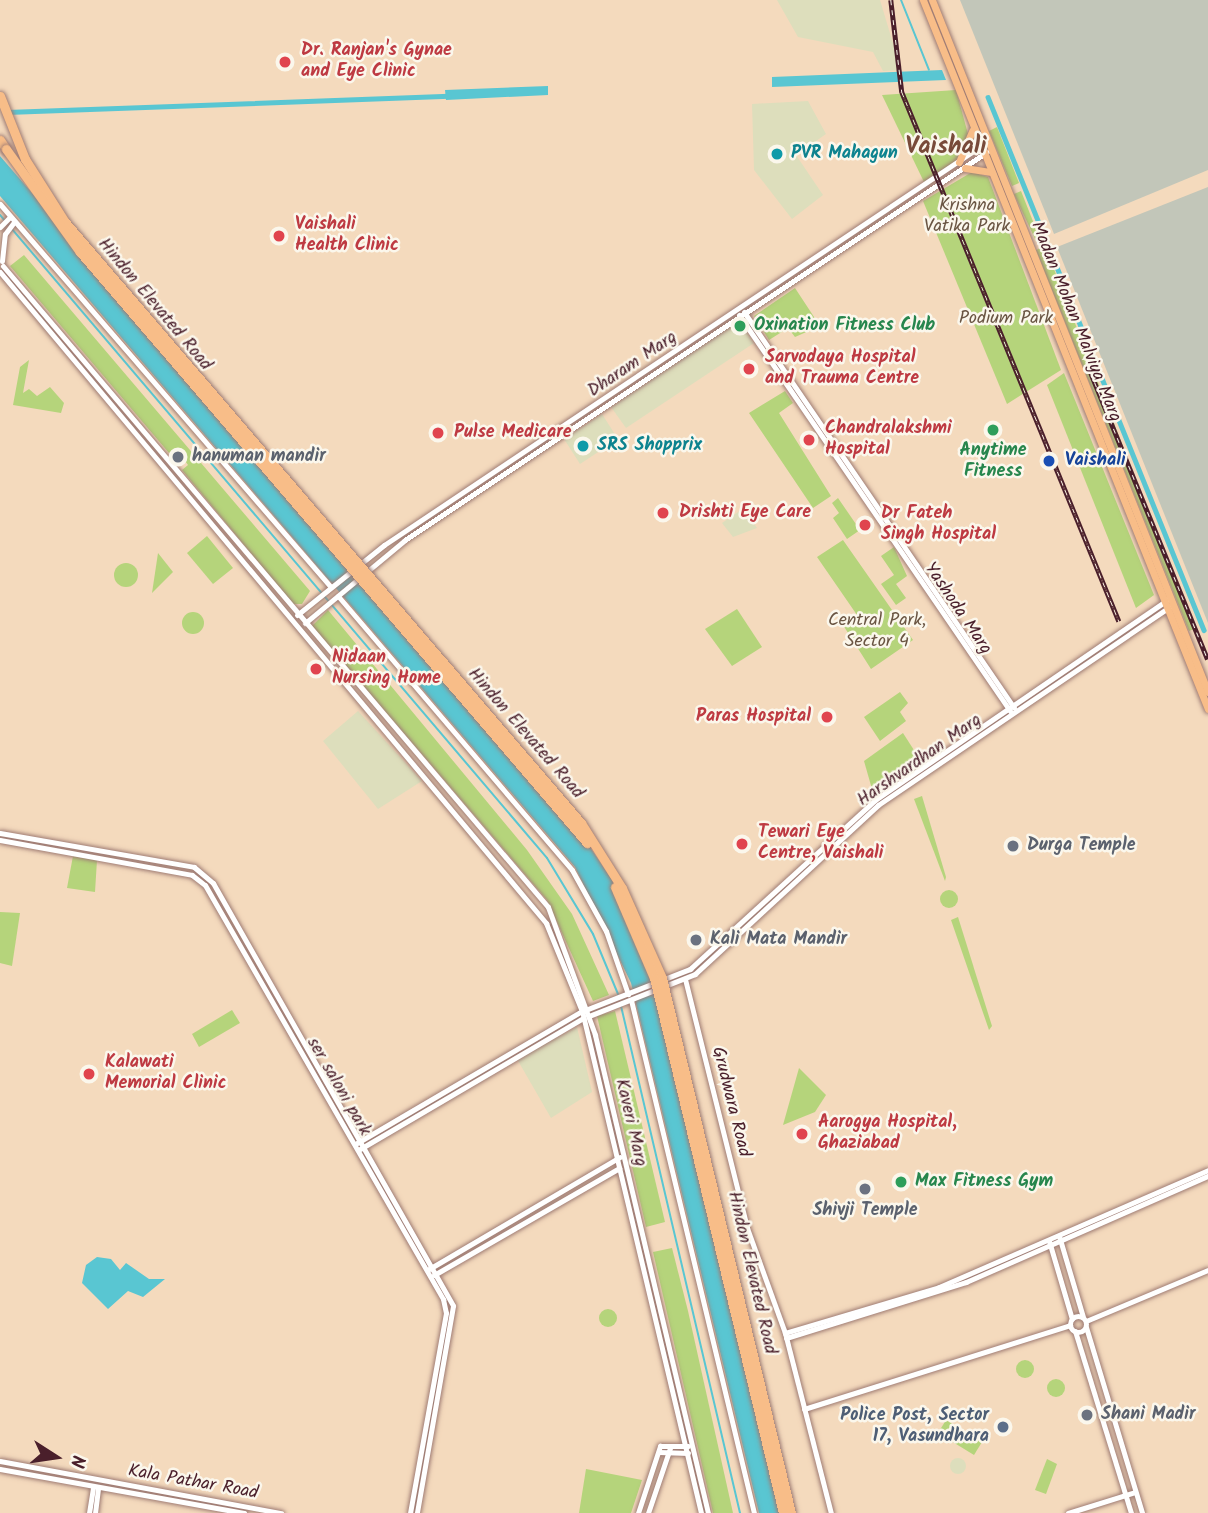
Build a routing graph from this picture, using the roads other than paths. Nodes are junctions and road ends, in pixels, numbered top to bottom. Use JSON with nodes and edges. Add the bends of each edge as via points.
{"nodes":[{"id":1,"x":923,"y":0,"type":"edge"},
{"id":2,"x":932,"y":0,"type":"edge"},
{"id":3,"x":0,"y":96,"type":"edge"},
{"id":4,"x":973,"y":127,"type":"junction"},
{"id":5,"x":0,"y":140,"type":"edge"},
{"id":6,"x":985,"y":149,"type":"junction"},
{"id":7,"x":962,"y":165,"type":"junction"},
{"id":8,"x":990,"y":172,"type":"junction"},
{"id":9,"x":0,"y":204,"type":"edge"},
{"id":10,"x":11,"y":221,"type":"junction"},
{"id":11,"x":2,"y":228,"type":"edge"},
{"id":12,"x":1,"y":266,"type":"edge"},
{"id":13,"x":741,"y":313,"type":"junction"},
{"id":14,"x":520,"y":462,"type":"junction"},
{"id":15,"x":330,"y":585,"type":"junction"},
{"id":16,"x":338,"y":595,"type":"junction"},
{"id":17,"x":1168,"y":604,"type":"junction"},
{"id":18,"x":305,"y":608,"type":"junction"},
{"id":19,"x":297,"y":614,"type":"junction"},
{"id":20,"x":312,"y":616,"type":"junction"},
{"id":21,"x":305,"y":623,"type":"junction"},
{"id":22,"x":1208,"y":692,"type":"edge"},
{"id":23,"x":1208,"y":709,"type":"edge"},
{"id":24,"x":1012,"y":710,"type":"junction"},
{"id":25,"x":436,"y":781,"type":"junction"},
{"id":26,"x":906,"y":783,"type":"junction"},
{"id":27,"x":0,"y":833,"type":"edge"},
{"id":28,"x":0,"y":841,"type":"edge"},
{"id":29,"x":685,"y":979,"type":"junction"},
{"id":30,"x":672,"y":982,"type":"junction"},
{"id":31,"x":629,"y":997,"type":"junction"},
{"id":32,"x":586,"y":1013,"type":"junction"},
{"id":33,"x":357,"y":1142,"type":"junction"},
{"id":34,"x":361,"y":1149,"type":"junction"},
{"id":35,"x":620,"y":1157,"type":"junction"},
{"id":36,"x":622,"y":1166,"type":"junction"},
{"id":37,"x":1208,"y":1170,"type":"edge"},
{"id":38,"x":1208,"y":1176,"type":"edge"},
{"id":39,"x":1059,"y":1236,"type":"junction"},
{"id":40,"x":1049,"y":1240,"type":"junction"},
{"id":41,"x":1208,"y":1270,"type":"edge"},
{"id":42,"x":431,"y":1272,"type":"junction"},
{"id":43,"x":1071,"y":1322,"type":"junction"},
{"id":44,"x":1085,"y":1322,"type":"junction"},
{"id":45,"x":1075,"y":1331,"type":"junction"},
{"id":46,"x":786,"y":1336,"type":"junction"},
{"id":47,"x":804,"y":1409,"type":"junction"},
{"id":48,"x":690,"y":1449,"type":"junction"},
{"id":49,"x":669,"y":1450,"type":"junction"},
{"id":50,"x":0,"y":1461,"type":"edge"},
{"id":51,"x":0,"y":1469,"type":"edge"},
{"id":52,"x":95,"y":1484,"type":"junction"},
{"id":53,"x":1135,"y":1492,"type":"junction"},
{"id":54,"x":1125,"y":1495,"type":"junction"},
{"id":55,"x":244,"y":1511,"type":"edge"},
{"id":56,"x":89,"y":1513,"type":"edge"},
{"id":57,"x":95,"y":1513,"type":"edge"},
{"id":58,"x":281,"y":1513,"type":"edge"},
{"id":59,"x":410,"y":1513,"type":"edge"},
{"id":60,"x":417,"y":1513,"type":"edge"},
{"id":61,"x":638,"y":1513,"type":"edge"},
{"id":62,"x":648,"y":1513,"type":"edge"},
{"id":63,"x":701,"y":1513,"type":"edge"},
{"id":64,"x":708,"y":1513,"type":"edge"},
{"id":65,"x":754,"y":1513,"type":"edge"},
{"id":66,"x":783,"y":1513,"type":"edge"},
{"id":67,"x":792,"y":1513,"type":"edge"},
{"id":68,"x":831,"y":1513,"type":"edge"},
{"id":69,"x":1068,"y":1513,"type":"edge"},
{"id":70,"x":1131,"y":1513,"type":"edge"},
{"id":71,"x":1142,"y":1513,"type":"edge"}],
"edges":[{"from":1,"to":4,"type":"main road","name":"Madan Mohan Malviya Marg"},
{"from":2,"to":6,"type":"main road","name":"Madan Mohan Malviya Marg"},
{"from":3,"to":67,"type":"highway","name":"Hindon Elevated Road","bridge":true,"via":[[24,159],[65,222],[582,823],[622,888],[662,978]]},
{"from":4,"to":6,"type":"main road","name":"Madan Mohan Malviya Marg"},
{"from":4,"to":7,"type":"main road"},
{"from":5,"to":66,"type":"highway","name":"Hindon Elevated Road","bridge":true,"via":[[80,252],[576,827],[617,891],[654,978]]},
{"from":6,"to":7,"type":"street","name":"Dharam Marg"},
{"from":6,"to":8,"type":"main road","name":"Madan Mohan Malviya Marg"},
{"from":6,"to":17,"type":"main road","name":"Madan Mohan Malviya Marg"},
{"from":7,"to":8,"type":"main road"},
{"from":7,"to":13,"type":"street","name":"Dharam Marg"},
{"from":8,"to":17,"type":"main road","name":"Madan Mohan Malviya Marg"},
{"from":9,"to":10,"type":"street"},
{"from":10,"to":11,"type":"street"},
{"from":10,"to":15,"type":"street"},
{"from":11,"to":12,"type":"street"},
{"from":12,"to":19,"type":"street"},
{"from":12,"to":25,"type":"street","via":[[284,615]]},
{"from":13,"to":14,"type":"street","name":"Dharam Marg"},
{"from":13,"to":24,"type":"street","name":"Yashoda Marg"},
{"from":14,"to":15,"type":"street","name":"Dharam Marg","bridge":true},
{"from":14,"to":16,"type":"street","name":"Dharam Marg","bridge":true},
{"from":15,"to":18,"type":"street","name":"Dharam Marg"},
{"from":16,"to":20,"type":"street","name":"Dharam Marg"},
{"from":16,"to":31,"type":"street","via":[[572,870],[606,931]]},
{"from":17,"to":22,"type":"main road","name":"Madan Mohan Malviya Marg"},
{"from":17,"to":23,"type":"main road","name":"Madan Mohan Malviya Marg"},
{"from":17,"to":24,"type":"street","name":"Harshvardhan Marg"},
{"from":18,"to":19,"type":"street","name":"Dharam Marg"},
{"from":18,"to":20,"type":"street"},
{"from":19,"to":21,"type":"street"},
{"from":20,"to":21,"type":"street","name":"Dharam Marg"},
{"from":21,"to":25,"type":"street"},
{"from":24,"to":26,"type":"street","name":"Harshvardhan Marg"},
{"from":25,"to":32,"type":"street","name":"Kaveri Marg","via":[[540,913]]},
{"from":25,"to":32,"type":"street","name":"Kaveri Marg","via":[[548,908]]},
{"from":26,"to":29,"type":"street","name":"Harshvardhan Marg"},
{"from":26,"to":30,"type":"street","name":"Harshvardhan Marg"},
{"from":27,"to":33,"type":"street","via":[[202,869]]},
{"from":28,"to":33,"type":"street","name":"ser saloni park","via":[[198,877]]},
{"from":29,"to":30,"type":"street","name":"Harshvardhan Marg"},
{"from":29,"to":46,"type":"street","name":"Grudwara Road","via":[[747,1228]]},
{"from":30,"to":31,"type":"street","name":"Harshvardhan Marg","bridge":true},
{"from":31,"to":32,"type":"street","name":"Harshvardhan Marg"},
{"from":31,"to":65,"type":"street"},
{"from":32,"to":33,"type":"street"},
{"from":32,"to":34,"type":"street"},
{"from":32,"to":35,"type":"street","name":"Kaveri Marg"},
{"from":33,"to":34,"type":"street","name":"ser saloni park"},
{"from":34,"to":42,"type":"street","name":"ser saloni park"},
{"from":35,"to":36,"type":"street","name":"Kaveri Marg"},
{"from":35,"to":42,"type":"street"},
{"from":36,"to":42,"type":"street"},
{"from":36,"to":48,"type":"street","name":"Kaveri Marg"},
{"from":37,"to":39,"type":"street"},
{"from":38,"to":39,"type":"street"},
{"from":39,"to":40,"type":"street"},
{"from":39,"to":44,"type":"street"},
{"from":40,"to":43,"type":"street"},
{"from":40,"to":46,"type":"street","via":[[940,1292]]},
{"from":41,"to":44,"type":"street"},
{"from":42,"to":59,"type":"street","name":"ser saloni park","via":[[446,1313]]},
{"from":42,"to":60,"type":"street","via":[[453,1312]]},
{"from":43,"to":44,"type":"street"},
{"from":43,"to":45,"type":"street"},
{"from":43,"to":47,"type":"street"},
{"from":44,"to":45,"type":"street"},
{"from":44,"to":53,"type":"street"},
{"from":45,"to":54,"type":"street"},
{"from":46,"to":47,"type":"street","name":"Grudwara Road"},
{"from":47,"to":68,"type":"street","name":"Grudwara Road"},
{"from":48,"to":49,"type":"street"},
{"from":48,"to":63,"type":"street","name":"Kaveri Marg"},
{"from":48,"to":64,"type":"street","name":"Kaveri Marg"},
{"from":49,"to":61,"type":"street","via":[[659,1449]]},
{"from":49,"to":62,"type":"street"},
{"from":50,"to":52,"type":"street","name":"Kala Pathar Road"},
{"from":51,"to":52,"type":"street","name":"Kala Pathar Road"},
{"from":52,"to":55,"type":"street","name":"Kala Pathar Road"},
{"from":52,"to":56,"type":"street"},
{"from":52,"to":57,"type":"street"},
{"from":53,"to":54,"type":"street"},
{"from":53,"to":71,"type":"street"},
{"from":54,"to":69,"type":"street"},
{"from":54,"to":70,"type":"street"},
{"from":55,"to":58,"type":"street","name":"Kala Pathar Road"}]}
